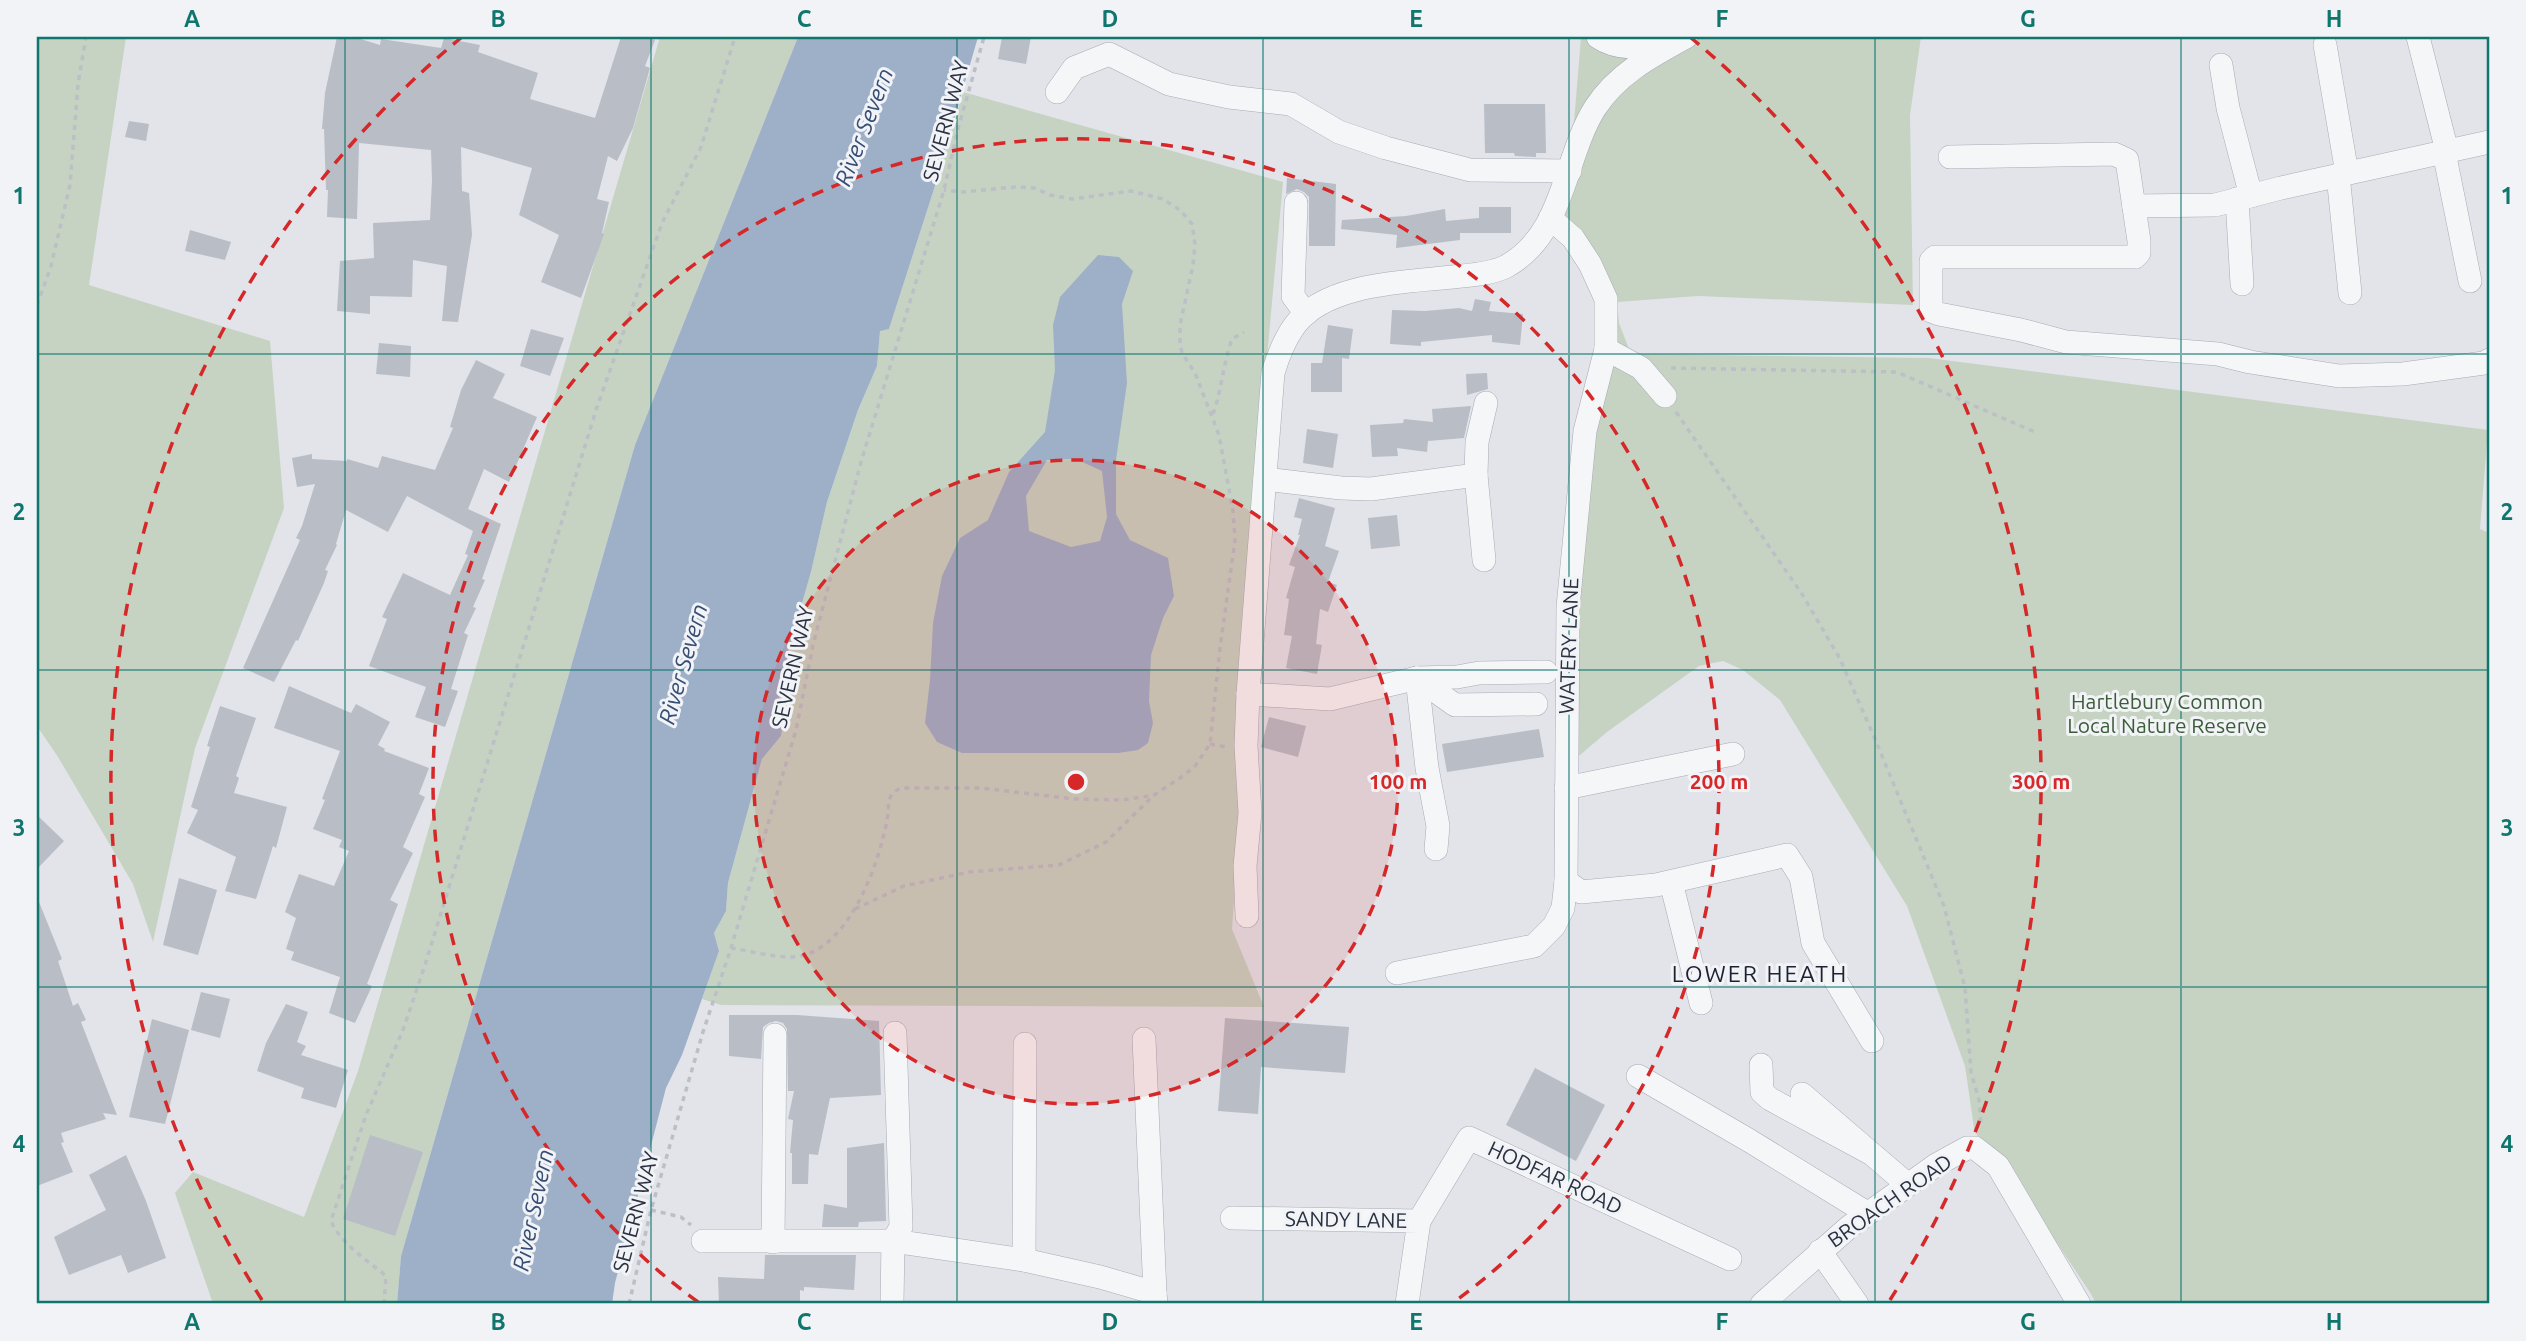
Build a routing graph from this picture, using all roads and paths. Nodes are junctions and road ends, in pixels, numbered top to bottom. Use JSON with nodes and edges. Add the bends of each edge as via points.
{"nodes":[{"id":1,"x":86,"y":37,"type":"edge"},
{"id":2,"x":735,"y":37,"type":"edge"},
{"id":3,"x":984,"y":37,"type":"edge"},
{"id":4,"x":1598,"y":37,"type":"edge"},
{"id":5,"x":1686,"y":37,"type":"edge"},
{"id":6,"x":2418,"y":37,"type":"edge"},
{"id":7,"x":2325,"y":45,"type":"dead end"},
{"id":8,"x":2221,"y":65,"type":"dead end"},
{"id":9,"x":1057,"y":92,"type":"dead end"},
{"id":10,"x":2489,"y":142,"type":"edge"},
{"id":11,"x":2446,"y":151,"type":"junction"},
{"id":12,"x":1950,"y":157,"type":"dead end"},
{"id":13,"x":1570,"y":171,"type":"junction"},
{"id":14,"x":2342,"y":174,"type":"junction"},
{"id":15,"x":944,"y":190,"type":"junction"},
{"id":16,"x":2244,"y":197,"type":"junction"},
{"id":17,"x":1296,"y":203,"type":"dead end"},
{"id":18,"x":2134,"y":206,"type":"junction"},
{"id":19,"x":1550,"y":218,"type":"junction"},
{"id":20,"x":2470,"y":281,"type":"dead end"},
{"id":21,"x":2242,"y":284,"type":"dead end"},
{"id":22,"x":2350,"y":293,"type":"dead end"},
{"id":23,"x":37,"y":305,"type":"edge"},
{"id":24,"x":1306,"y":314,"type":"junction"},
{"id":25,"x":1244,"y":332,"type":"dead end"},
{"id":26,"x":1606,"y":349,"type":"junction"},
{"id":27,"x":2489,"y":360,"type":"edge"},
{"id":28,"x":1641,"y":368,"type":"junction"},
{"id":29,"x":1665,"y":396,"type":"joint"},
{"id":30,"x":1486,"y":403,"type":"dead end"},
{"id":31,"x":1213,"y":415,"type":"junction"},
{"id":32,"x":2037,"y":432,"type":"dead end"},
{"id":33,"x":1476,"y":475,"type":"junction"},
{"id":34,"x":1265,"y":479,"type":"junction"},
{"id":35,"x":1484,"y":560,"type":"dead end"},
{"id":36,"x":1546,"y":672,"type":"dead end"},
{"id":37,"x":1417,"y":678,"type":"junction"},
{"id":38,"x":1248,"y":694,"type":"junction"},
{"id":39,"x":1536,"y":704,"type":"dead end"},
{"id":40,"x":1733,"y":754,"type":"dead end"},
{"id":41,"x":1566,"y":789,"type":"junction"},
{"id":42,"x":1154,"y":794,"type":"junction"},
{"id":43,"x":1436,"y":849,"type":"dead end"},
{"id":44,"x":1566,"y":881,"type":"junction"},
{"id":45,"x":1671,"y":882,"type":"junction"},
{"id":46,"x":853,"y":909,"type":"junction"},
{"id":47,"x":1247,"y":916,"type":"dead end"},
{"id":48,"x":731,"y":947,"type":"junction"},
{"id":49,"x":1397,"y":973,"type":"dead end"},
{"id":50,"x":1701,"y":1003,"type":"dead end"},
{"id":51,"x":895,"y":1033,"type":"dead end"},
{"id":52,"x":775,"y":1035,"type":"dead end"},
{"id":53,"x":1144,"y":1039,"type":"dead end"},
{"id":54,"x":1872,"y":1041,"type":"dead end"},
{"id":55,"x":1025,"y":1044,"type":"dead end"},
{"id":56,"x":1761,"y":1065,"type":"dead end"},
{"id":57,"x":1638,"y":1076,"type":"dead end"},
{"id":58,"x":1802,"y":1094,"type":"dead end"},
{"id":59,"x":1975,"y":1149,"type":"junction"},
{"id":60,"x":1870,"y":1153,"type":"junction"},
{"id":61,"x":1908,"y":1185,"type":"junction"},
{"id":62,"x":651,"y":1210,"type":"junction"},
{"id":63,"x":1867,"y":1213,"type":"junction"},
{"id":64,"x":1232,"y":1218,"type":"dead end"},
{"id":65,"x":1419,"y":1221,"type":"junction"},
{"id":66,"x":703,"y":1241,"type":"joint"},
{"id":67,"x":773,"y":1241,"type":"junction"},
{"id":68,"x":893,"y":1241,"type":"junction"},
{"id":69,"x":1820,"y":1251,"type":"junction"},
{"id":70,"x":1730,"y":1259,"type":"dead end"},
{"id":71,"x":1024,"y":1260,"type":"junction"},
{"id":72,"x":1156,"y":1298,"type":"edge"},
{"id":73,"x":384,"y":1304,"type":"edge"},
{"id":74,"x":629,"y":1304,"type":"edge"},
{"id":75,"x":892,"y":1304,"type":"edge"},
{"id":76,"x":1407,"y":1304,"type":"edge"},
{"id":77,"x":1762,"y":1304,"type":"edge"},
{"id":78,"x":1857,"y":1304,"type":"edge"},
{"id":79,"x":2079,"y":1304,"type":"edge"}],
"edges":[{"from":1,"to":23,"type":"path","via":[[70,185]]},
{"from":2,"to":73,"type":"path","via":[[701,146],[662,223],[597,407],[425,965],[366,1115],[331,1221],[336,1232],[386,1276]]},
{"from":3,"to":15,"type":"path","name":"SEVERN WAY"},
{"from":4,"to":5,"type":"street","via":[[1630,47],[1650,47]]},
{"from":5,"to":13,"type":"street","via":[[1637,64],[1609,89],[1581,137]]},
{"from":6,"to":11,"type":"street"},
{"from":7,"to":14,"type":"street"},
{"from":8,"to":16,"type":"street"},
{"from":9,"to":13,"type":"street","via":[[1074,68],[1109,54],[1169,84],[1291,104],[1339,132],[1446,164],[1470,170]]},
{"from":10,"to":11,"type":"street"},
{"from":11,"to":14,"type":"street"},
{"from":11,"to":20,"type":"street"},
{"from":12,"to":18,"type":"street","via":[[2114,154],[2127,160]]},
{"from":13,"to":19,"type":"street"},
{"from":14,"to":16,"type":"street"},
{"from":14,"to":22,"type":"street"},
{"from":15,"to":31,"type":"path","via":[[1034,188],[1072,199],[1131,191],[1163,199],[1180,210],[1192,224],[1195,244],[1180,325],[1182,353]]},
{"from":15,"to":48,"type":"path","name":"SEVERN WAY","via":[[861,462],[813,645],[796,730]]},
{"from":16,"to":18,"type":"street","via":[[2215,205]]},
{"from":16,"to":21,"type":"street"},
{"from":17,"to":24,"type":"street","via":[[1293,296]]},
{"from":18,"to":27,"type":"street","via":[[2139,241],[2135,257],[1935,257],[1931,261],[1931,311],[2066,342],[2218,354],[2339,376],[2403,374]]},
{"from":19,"to":24,"type":"street","via":[[1536,243],[1505,267],[1353,290]]},
{"from":19,"to":26,"type":"street","name":"WATERY LANE","via":[[1591,264],[1606,299]]},
{"from":24,"to":34,"type":"street","via":[[1279,352],[1273,373]]},
{"from":25,"to":31,"type":"path","via":[[1232,339]]},
{"from":26,"to":28,"type":"street"},
{"from":26,"to":41,"type":"street","name":"WATERY LANE","via":[[1585,431],[1569,593]]},
{"from":28,"to":29,"type":"street"},
{"from":28,"to":32,"type":"path","via":[[1897,372]]},
{"from":29,"to":59,"type":"path","via":[[1787,572],[1840,659],[1928,867],[1944,906],[1965,988],[1971,1072],[1982,1124]]},
{"from":30,"to":33,"type":"street","via":[[1477,442]]},
{"from":31,"to":42,"type":"path","via":[[1235,540],[1210,744],[1195,766]]},
{"from":33,"to":34,"type":"street","via":[[1371,489]]},
{"from":33,"to":35,"type":"street"},
{"from":34,"to":38,"type":"street"},
{"from":36,"to":37,"type":"street"},
{"from":37,"to":38,"type":"street","via":[[1330,699]]},
{"from":37,"to":39,"type":"street","via":[[1455,705]]},
{"from":37,"to":43,"type":"street","via":[[1438,826]]},
{"from":38,"to":47,"type":"street"},
{"from":40,"to":41,"type":"street"},
{"from":41,"to":44,"type":"street","name":"WATERY LANE"},
{"from":42,"to":46,"type":"path","via":[[1106,842],[1059,865],[969,872],[904,887]]},
{"from":42,"to":46,"type":"path","via":[[1137,799],[1087,799],[981,788],[901,788],[889,798],[878,859]]},
{"from":44,"to":45,"type":"street","via":[[1581,892]]},
{"from":44,"to":49,"type":"street","name":"WATERY LANE","via":[[1563,908],[1534,946]]},
{"from":45,"to":50,"type":"street"},
{"from":45,"to":54,"type":"street","via":[[1787,855],[1801,877],[1813,943]]},
{"from":46,"to":48,"type":"path","via":[[824,947],[812,953],[798,957]]},
{"from":48,"to":62,"type":"path","name":"SEVERN WAY"},
{"from":51,"to":68,"type":"street","via":[[901,1227]]},
{"from":52,"to":67,"type":"street"},
{"from":53,"to":72,"type":"street"},
{"from":55,"to":71,"type":"street"},
{"from":56,"to":60,"type":"street","via":[[1762,1092],[1770,1099]]},
{"from":57,"to":63,"type":"street"},
{"from":58,"to":60,"type":"street"},
{"from":59,"to":61,"type":"street","name":"BROACH ROAD","via":[[1936,1165]]},
{"from":59,"to":79,"type":"street","name":"BROACH ROAD","via":[[1998,1166]]},
{"from":60,"to":61,"type":"street"},
{"from":61,"to":63,"type":"street","name":"BROACH ROAD"},
{"from":62,"to":66,"type":"path","via":[[681,1217]]},
{"from":62,"to":74,"type":"path","name":"SEVERN WAY"},
{"from":63,"to":69,"type":"street","name":"BROACH ROAD"},
{"from":64,"to":65,"type":"street","name":"SANDY LANE"},
{"from":65,"to":70,"type":"street","name":"HODFAR ROAD","via":[[1469,1138]]},
{"from":65,"to":76,"type":"street","name":"SANDY LANE"},
{"from":66,"to":67,"type":"street"},
{"from":67,"to":68,"type":"street"},
{"from":68,"to":71,"type":"street"},
{"from":68,"to":75,"type":"street"},
{"from":69,"to":77,"type":"street","name":"BROACH ROAD"},
{"from":69,"to":78,"type":"street"},
{"from":71,"to":72,"type":"street","via":[[1100,1277]]}]}
